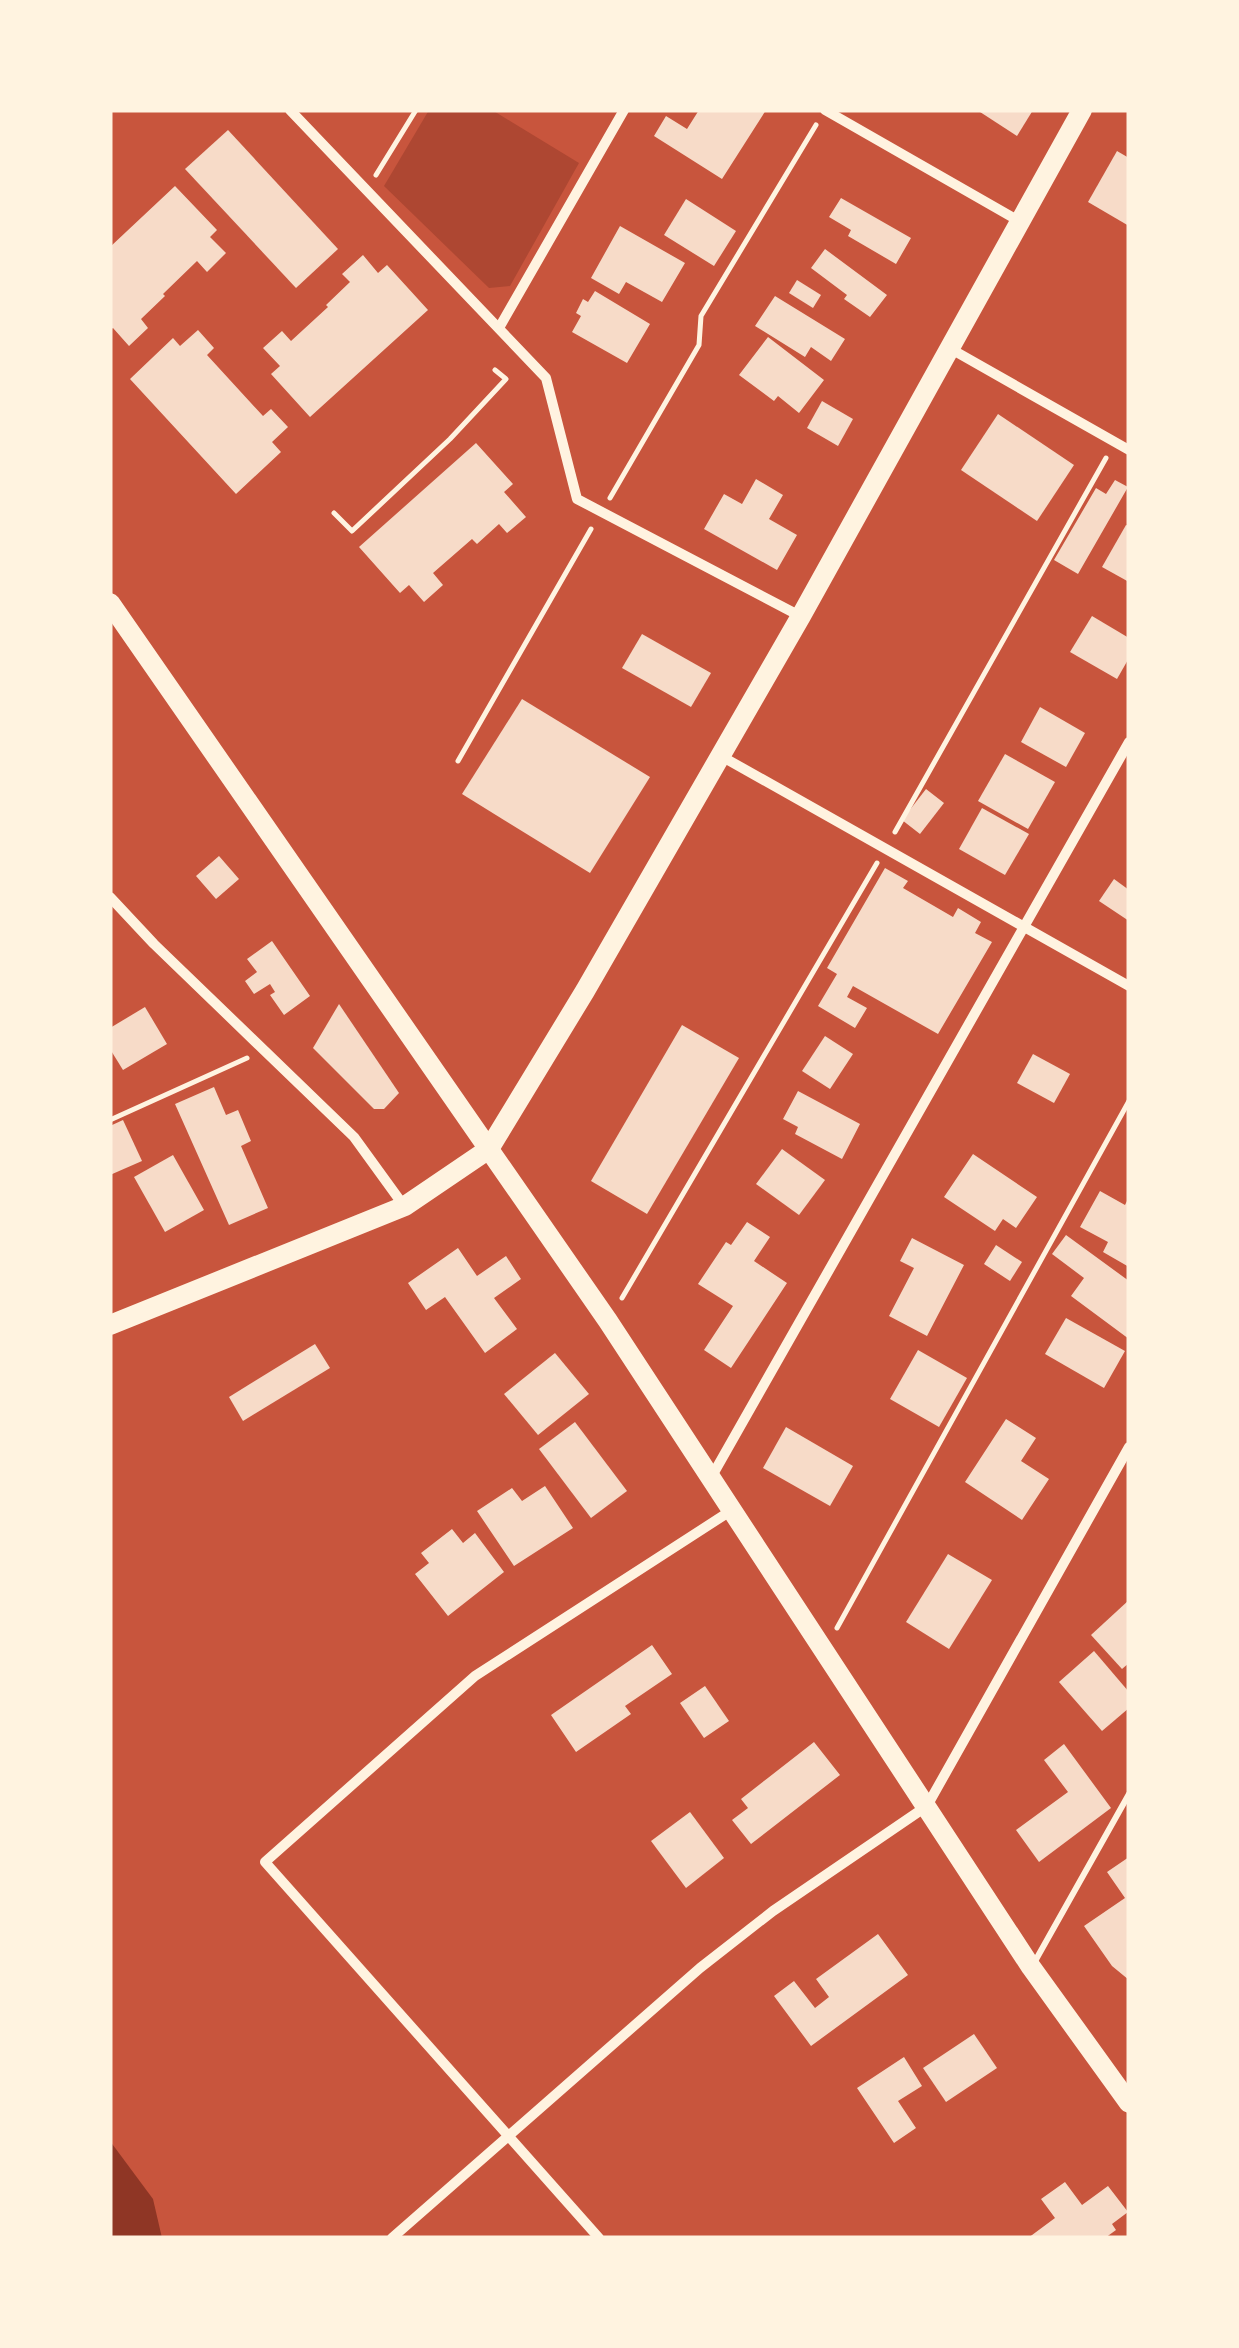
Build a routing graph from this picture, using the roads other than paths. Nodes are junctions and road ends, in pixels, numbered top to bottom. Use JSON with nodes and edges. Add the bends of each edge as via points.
{"nodes":[{"id":1,"x":290,"y":110,"type":"edge"},
{"id":2,"x":624,"y":110,"type":"edge"},
{"id":3,"x":826,"y":110,"type":"edge"},
{"id":4,"x":1082,"y":110,"type":"edge"},
{"id":5,"x":1020,"y":221,"type":"junction"},
{"id":6,"x":499,"y":328,"type":"junction"},
{"id":7,"x":951,"y":349,"type":"junction"},
{"id":8,"x":1129,"y":450,"type":"edge"},
{"id":9,"x":110,"y":603,"type":"edge"},
{"id":10,"x":801,"y":616,"type":"junction"},
{"id":11,"x":1129,"y":742,"type":"edge"},
{"id":12,"x":721,"y":756,"type":"junction"},
{"id":13,"x":110,"y":897,"type":"edge"},
{"id":14,"x":1026,"y":927,"type":"junction"},
{"id":15,"x":1129,"y":986,"type":"edge"},
{"id":16,"x":489,"y":1149,"type":"junction"},
{"id":17,"x":405,"y":1206,"type":"junction"},
{"id":18,"x":110,"y":1325,"type":"edge"},
{"id":19,"x":1129,"y":1446,"type":"edge"},
{"id":20,"x":711,"y":1477,"type":"junction"},
{"id":21,"x":732,"y":1510,"type":"junction"},
{"id":22,"x":1129,"y":1794,"type":"edge"},
{"id":23,"x":927,"y":1806,"type":"junction"},
{"id":24,"x":1031,"y":1967,"type":"junction"},
{"id":25,"x":1129,"y":2103,"type":"edge"},
{"id":26,"x":508,"y":2136,"type":"junction"},
{"id":27,"x":392,"y":2238,"type":"edge"},
{"id":28,"x":599,"y":2238,"type":"edge"}],
"edges":[{"from":1,"to":6,"type":"street"},
{"from":2,"to":6,"type":"street"},
{"from":3,"to":5,"type":"street"},
{"from":4,"to":5,"type":"main road"},
{"from":5,"to":7,"type":"main road"},
{"from":6,"to":10,"type":"street","via":[[546,378],[578,500]]},
{"from":7,"to":8,"type":"street"},
{"from":7,"to":10,"type":"main road"},
{"from":9,"to":16,"type":"main road"},
{"from":10,"to":12,"type":"main road"},
{"from":11,"to":14,"type":"street"},
{"from":12,"to":14,"type":"street"},
{"from":12,"to":16,"type":"main road"},
{"from":13,"to":17,"type":"street","via":[[354,1136]]},
{"from":14,"to":15,"type":"street"},
{"from":14,"to":20,"type":"street"},
{"from":16,"to":17,"type":"main road"},
{"from":16,"to":20,"type":"main road"},
{"from":17,"to":18,"type":"main road"},
{"from":19,"to":23,"type":"street"},
{"from":20,"to":21,"type":"main road"},
{"from":21,"to":23,"type":"main road"},
{"from":21,"to":26,"type":"street","via":[[475,1676],[265,1862]]},
{"from":22,"to":24,"type":"lane"},
{"from":23,"to":24,"type":"main road"},
{"from":23,"to":26,"type":"street","via":[[715,1956]]},
{"from":24,"to":25,"type":"main road"},
{"from":26,"to":27,"type":"street"},
{"from":26,"to":28,"type":"street"}]}
